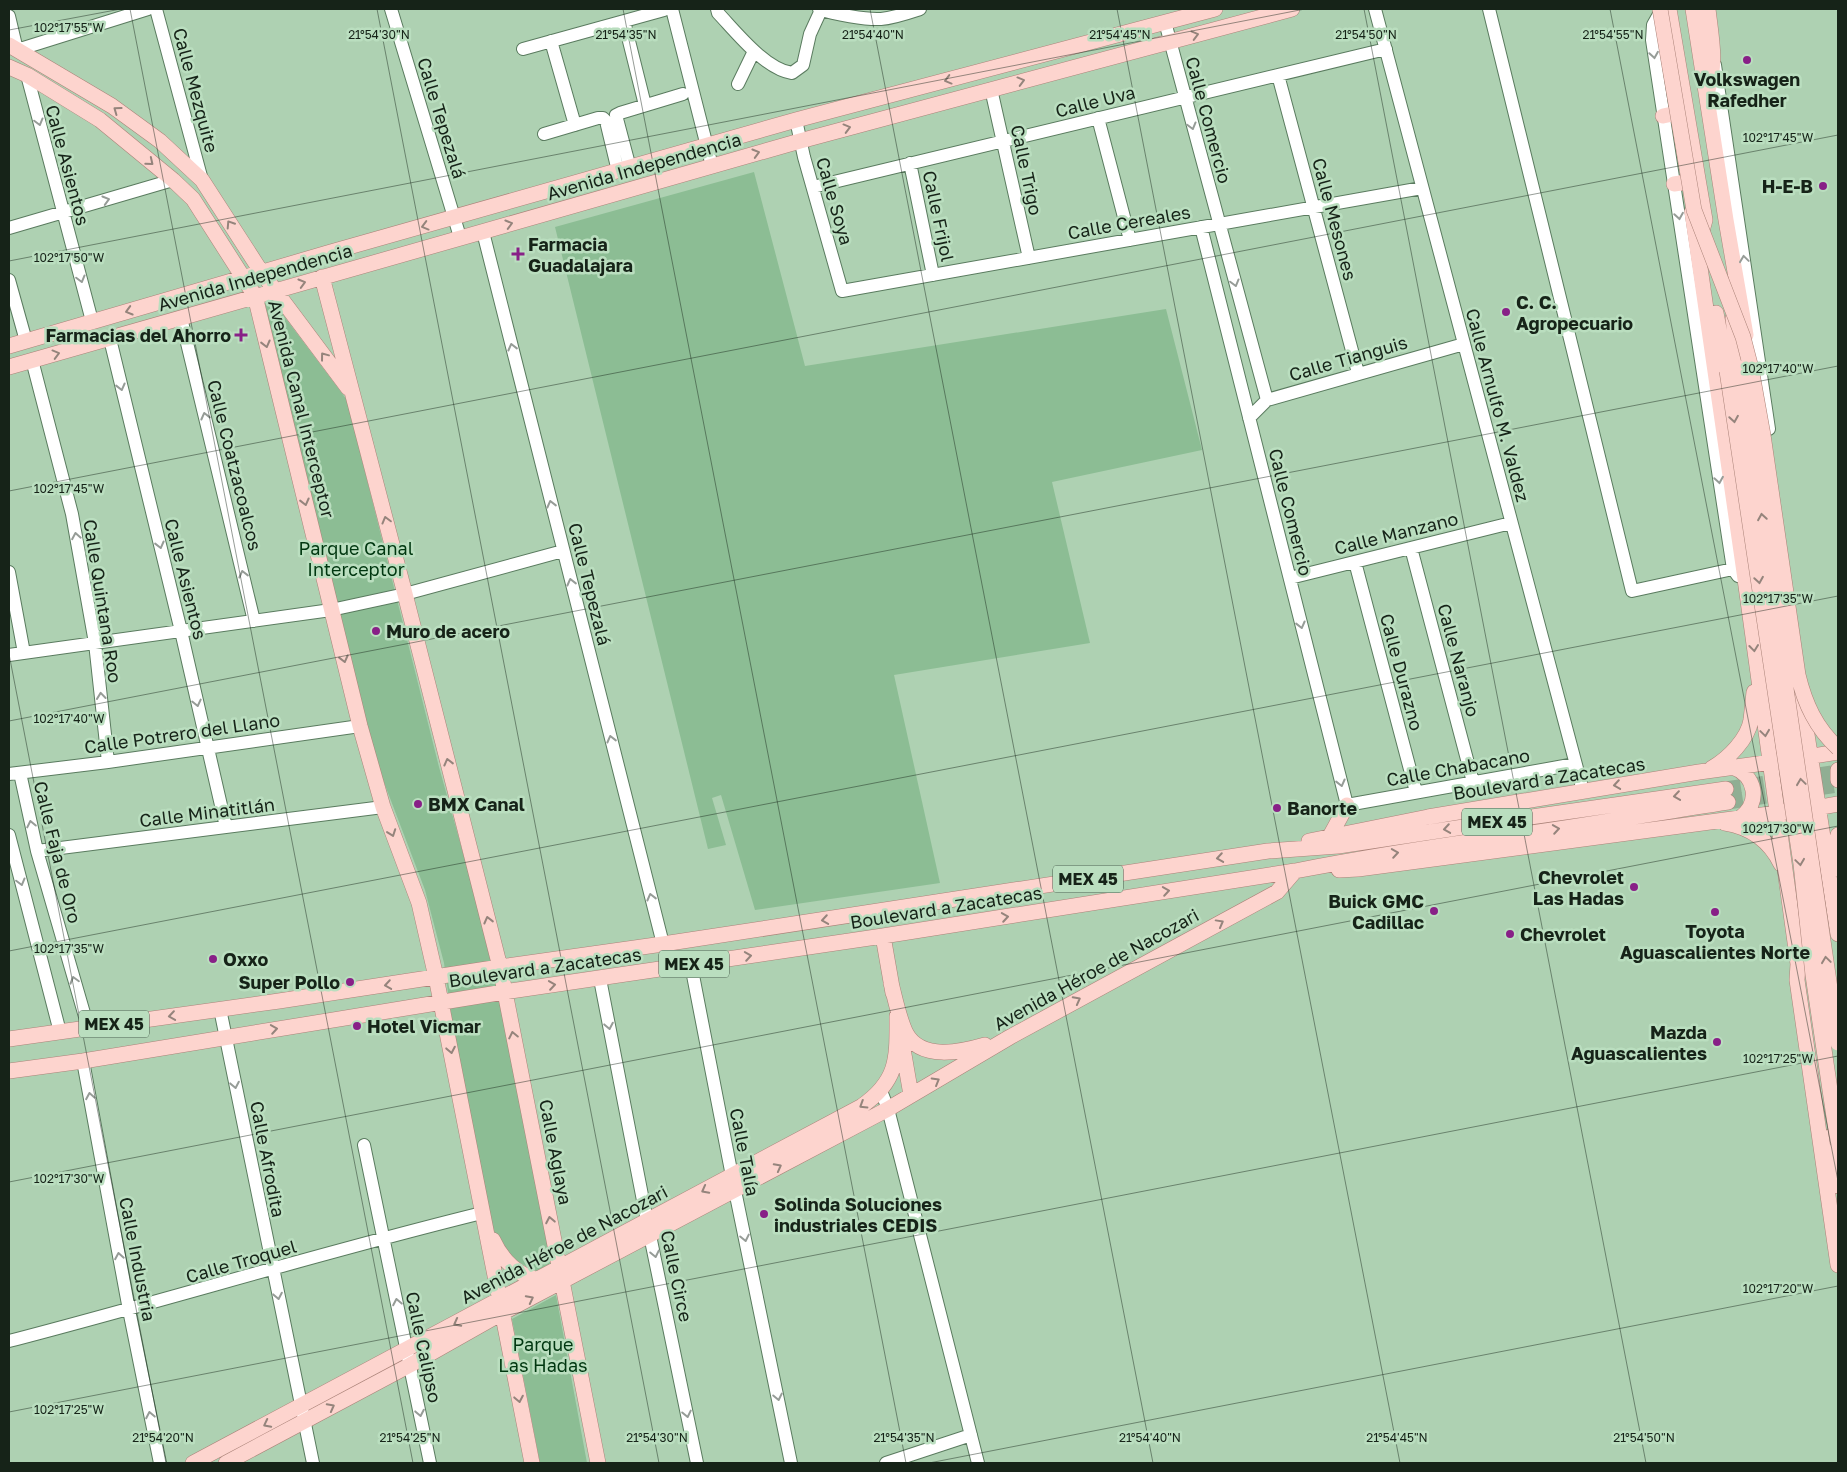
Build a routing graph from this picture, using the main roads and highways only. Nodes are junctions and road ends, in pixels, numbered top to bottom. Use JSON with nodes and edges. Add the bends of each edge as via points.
{"nodes":[{"id":1,"x":1215,"y":9,"type":"edge"},
{"id":2,"x":1292,"y":9,"type":"edge"},
{"id":3,"x":1662,"y":9,"type":"edge"},
{"id":4,"x":1669,"y":9,"type":"edge"},
{"id":5,"x":1684,"y":9,"type":"edge"},
{"id":6,"x":1693,"y":9,"type":"edge"},
{"id":7,"x":1708,"y":9,"type":"edge"},
{"id":8,"x":13,"y":47,"type":"edge"},
{"id":9,"x":9,"y":67,"type":"edge"},
{"id":10,"x":1706,"y":96,"type":"junction"},
{"id":11,"x":1711,"y":227,"type":"junction"},
{"id":12,"x":262,"y":273,"type":"junction"},
{"id":13,"x":322,"y":277,"type":"junction"},
{"id":14,"x":243,"y":278,"type":"junction"},
{"id":15,"x":274,"y":291,"type":"junction"},
{"id":16,"x":255,"y":296,"type":"junction"},
{"id":17,"x":9,"y":346,"type":"edge"},
{"id":18,"x":9,"y":367,"type":"edge"},
{"id":19,"x":354,"y":395,"type":"junction"},
{"id":20,"x":1756,"y":668,"type":"junction"},
{"id":21,"x":1801,"y":695,"type":"junction"},
{"id":22,"x":1838,"y":735,"type":"edge"},
{"id":23,"x":1838,"y":748,"type":"edge"},
{"id":24,"x":1838,"y":752,"type":"edge"},
{"id":25,"x":1811,"y":756,"type":"junction"},
{"id":26,"x":1769,"y":762,"type":"junction"},
{"id":27,"x":1732,"y":767,"type":"junction"},
{"id":28,"x":1838,"y":770,"type":"edge"},
{"id":29,"x":1706,"y":771,"type":"junction"},
{"id":30,"x":1838,"y":780,"type":"edge"},
{"id":31,"x":1838,"y":804,"type":"edge"},
{"id":32,"x":1347,"y":805,"type":"road end"},
{"id":33,"x":1819,"y":808,"type":"junction"},
{"id":34,"x":1776,"y":813,"type":"junction"},
{"id":35,"x":1740,"y":818,"type":"junction"},
{"id":36,"x":1708,"y":823,"type":"junction"},
{"id":37,"x":1838,"y":834,"type":"edge"},
{"id":38,"x":1330,"y":836,"type":"junction"},
{"id":39,"x":1825,"y":848,"type":"junction"},
{"id":40,"x":1268,"y":851,"type":"junction"},
{"id":41,"x":1782,"y":855,"type":"junction"},
{"id":42,"x":1295,"y":871,"type":"junction"},
{"id":43,"x":1785,"y":876,"type":"junction"},
{"id":44,"x":1832,"y":892,"type":"junction"},
{"id":45,"x":907,"y":907,"type":"junction"},
{"id":46,"x":1838,"y":929,"type":"edge"},
{"id":47,"x":883,"y":936,"type":"junction"},
{"id":48,"x":1798,"y":964,"type":"junction"},
{"id":49,"x":500,"y":967,"type":"junction"},
{"id":50,"x":436,"y":977,"type":"junction"},
{"id":51,"x":891,"y":983,"type":"junction"},
{"id":52,"x":504,"y":992,"type":"junction"},
{"id":53,"x":442,"y":1002,"type":"junction"},
{"id":54,"x":897,"y":1016,"type":"junction"},
{"id":55,"x":1010,"y":1037,"type":"junction"},
{"id":56,"x":9,"y":1039,"type":"edge"},
{"id":57,"x":1838,"y":1043,"type":"edge"},
{"id":58,"x":9,"y":1071,"type":"edge"},
{"id":59,"x":910,"y":1096,"type":"junction"},
{"id":60,"x":1838,"y":1144,"type":"edge"},
{"id":61,"x":733,"y":1183,"type":"junction"},
{"id":62,"x":1838,"y":1186,"type":"edge"},
{"id":63,"x":483,"y":1218,"type":"junction"},
{"id":64,"x":1838,"y":1265,"type":"edge"},
{"id":65,"x":561,"y":1275,"type":"junction"},
{"id":66,"x":538,"y":1280,"type":"junction"},
{"id":67,"x":501,"y":1306,"type":"junction"},
{"id":68,"x":302,"y":1414,"type":"junction"},
{"id":69,"x":193,"y":1463,"type":"edge"},
{"id":70,"x":226,"y":1463,"type":"edge"},
{"id":71,"x":532,"y":1463,"type":"edge"},
{"id":72,"x":598,"y":1463,"type":"edge"}],
"edges":[{"from":1,"to":12,"type":"main road","name":"Avenida Independencia","one_way":true,"via":[[796,120]]},
{"from":13,"to":2,"type":"main road","name":"Avenida Independencia","one_way":true,"via":[[800,141]]},
{"from":3,"to":11,"type":"main road","via":[[1670,115],[1680,183]]},
{"from":3,"to":23,"type":"main road","one_way":true,"bridge":true,"via":[[1694,210],[1743,337],[1751,368],[1798,675],[1812,717]]},
{"from":4,"to":11,"type":"main road"},
{"from":5,"to":11,"type":"main road","via":[[1711,190]]},
{"from":6,"to":10,"type":"main road"},
{"from":7,"to":10,"type":"main road","via":[[1713,53],[1712,75]]},
{"from":12,"to":8,"type":"main road","name":"Avenida Canal Interceptor","one_way":true,"via":[[202,180],[160,141],[112,106]]},
{"from":9,"to":14,"type":"main road","name":"Avenida Canal Interceptor","one_way":true,"via":[[100,120],[173,180],[193,199]]},
{"from":10,"to":11,"type":"main road"},
{"from":11,"to":20,"type":"main road","one_way":true,"via":[[1697,295],[1746,586]]},
{"from":11,"to":21,"type":"main road","via":[[1749,352]]},
{"from":57,"to":11,"type":"main road","one_way":true,"bridge":true,"via":[[1739,368]]},
{"from":11,"to":60,"type":"main road","one_way":true,"bridge":true,"via":[[1727,371],[1801,864],[1813,975]]},
{"from":12,"to":14,"type":"main road","name":"Avenida Independencia"},
{"from":12,"to":15,"type":"main road","name":"Avenida Canal Interceptor"},
{"from":15,"to":13,"type":"main road","name":"Avenida Independencia","one_way":true},
{"from":13,"to":19,"type":"main road"},
{"from":14,"to":16,"type":"main road","name":"Avenida Canal Interceptor"},
{"from":14,"to":17,"type":"main road","name":"Avenida Independencia","one_way":true},
{"from":15,"to":16,"type":"main road","name":"Avenida Independencia"},
{"from":19,"to":15,"type":"main road","name":"Avenida Canal Interceptor","one_way":true},
{"from":18,"to":16,"type":"main road","name":"Avenida Independencia","one_way":true},
{"from":16,"to":50,"type":"main road","name":"Avenida Canal Interceptor","one_way":true,"via":[[360,726],[383,807],[418,903]]},
{"from":49,"to":19,"type":"main road","name":"Avenida Canal Interceptor","one_way":true},
{"from":20,"to":26,"type":"main road","one_way":true},
{"from":20,"to":29,"type":"main road","via":[[1751,722],[1734,750]]},
{"from":21,"to":22,"type":"main road","via":[[1820,722]]},
{"from":21,"to":25,"type":"main road"},
{"from":24,"to":25,"type":"main road","name":"Boulevard a Zacatecas","number":"MEX 45"},
{"from":25,"to":26,"type":"main road","name":"Boulevard a Zacatecas","number":"MEX 45"},
{"from":25,"to":33,"type":"main road"},
{"from":26,"to":27,"type":"main road","name":"Boulevard a Zacatecas","number":"MEX 45"},
{"from":26,"to":34,"type":"main road"},
{"from":27,"to":29,"type":"main road","name":"Boulevard a Zacatecas","number":"MEX 45"},
{"from":27,"to":35,"type":"main road","via":[[1744,773],[1754,790],[1750,809]]},
{"from":28,"to":30,"type":"main road"},
{"from":29,"to":38,"type":"main road","name":"Boulevard a Zacatecas","number":"MEX 45","one_way":true},
{"from":31,"to":33,"type":"main road","name":"Boulevard a Zacatecas","number":"MEX 45"},
{"from":32,"to":38,"type":"main road"},
{"from":33,"to":34,"type":"main road","name":"Boulevard a Zacatecas","number":"MEX 45"},
{"from":33,"to":39,"type":"main road"},
{"from":34,"to":35,"type":"main road","name":"Boulevard a Zacatecas","number":"MEX 45"},
{"from":34,"to":41,"type":"main road"},
{"from":35,"to":36,"type":"main road","name":"Boulevard a Zacatecas","number":"MEX 45"},
{"from":36,"to":42,"type":"main road","name":"Boulevard a Zacatecas","number":"MEX 45","via":[[1358,869]]},
{"from":36,"to":43,"type":"main road","via":[[1737,826],[1754,834],[1775,853]]},
{"from":37,"to":44,"type":"main road","via":[[1836,882]]},
{"from":38,"to":40,"type":"main road","name":"Boulevard a Zacatecas","number":"MEX 45"},
{"from":39,"to":41,"type":"main road","via":[[1818,835],[1800,829],[1787,836]]},
{"from":39,"to":44,"type":"main road"},
{"from":42,"to":40,"type":"main road","name":"Boulevard a Zacatecas","number":"MEX 45","one_way":true,"via":[[1727,796],[1503,821],[1338,846]]},
{"from":40,"to":45,"type":"main road","name":"Boulevard a Zacatecas","number":"MEX 45","one_way":true},
{"from":41,"to":43,"type":"main road"},
{"from":47,"to":42,"type":"main road","name":"Boulevard a Zacatecas","number":"MEX 45","one_way":true},
{"from":55,"to":42,"type":"main road","name":"Avenida Héroe de Nacozari","one_way":true,"via":[[1276,892]]},
{"from":43,"to":48,"type":"main road"},
{"from":44,"to":46,"type":"main road"},
{"from":45,"to":47,"type":"main road","via":[[892,919]]},
{"from":45,"to":49,"type":"main road","name":"Boulevard a Zacatecas","number":"MEX 45","one_way":true},
{"from":47,"to":51,"type":"main road","name":"Avenida Héroe de Nacozari"},
{"from":52,"to":47,"type":"main road","name":"Boulevard a Zacatecas","number":"MEX 45","one_way":true},
{"from":48,"to":62,"type":"main road","via":[[1805,980]]},
{"from":48,"to":64,"type":"main road","via":[[1797,980]]},
{"from":49,"to":50,"type":"main road","name":"Boulevard a Zacatecas","number":"MEX 45"},
{"from":49,"to":52,"type":"main road","name":"Calle Aglaya"},
{"from":50,"to":53,"type":"main road"},
{"from":50,"to":56,"type":"main road","name":"Boulevard a Zacatecas","number":"MEX 45","one_way":true},
{"from":51,"to":54,"type":"main road","name":"Avenida Héroe de Nacozari"},
{"from":51,"to":55,"type":"main road","via":[[906,1033],[924,1049],[962,1051]]},
{"from":52,"to":53,"type":"main road","name":"Boulevard a Zacatecas","number":"MEX 45"},
{"from":65,"to":52,"type":"main road","name":"Calle Aglaya","one_way":true},
{"from":58,"to":53,"type":"main road","name":"Boulevard a Zacatecas","number":"MEX 45","one_way":true},
{"from":53,"to":63,"type":"main road","one_way":true},
{"from":54,"to":59,"type":"main road","name":"Avenida Héroe de Nacozari"},
{"from":54,"to":61,"type":"main road","name":"Avenida Héroe de Nacozari","one_way":true,"via":[[896,1055],[888,1083],[881,1091],[862,1106]]},
{"from":59,"to":55,"type":"main road","name":"Avenida Héroe de Nacozari","one_way":true},
{"from":61,"to":59,"type":"main road","name":"Avenida Héroe de Nacozari","one_way":true},
{"from":61,"to":65,"type":"main road","name":"Avenida Héroe de Nacozari"},
{"from":63,"to":66,"type":"main road","via":[[499,1254],[519,1273]]},
{"from":63,"to":67,"type":"main road"},
{"from":65,"to":66,"type":"main road","name":"Avenida Héroe de Nacozari"},
{"from":67,"to":65,"type":"main road","name":"Avenida Héroe de Nacozari","one_way":true},
{"from":65,"to":72,"type":"main road","name":"Calle Aglaya"},
{"from":66,"to":67,"type":"main road","name":"Avenida Héroe de Nacozari"},
{"from":67,"to":68,"type":"main road","name":"Avenida Héroe de Nacozari","one_way":true,"via":[[407,1350]]},
{"from":68,"to":67,"type":"main road","name":"Avenida Héroe de Nacozari","one_way":true,"via":[[410,1365]]},
{"from":67,"to":71,"type":"main road","one_way":true},
{"from":68,"to":69,"type":"main road","name":"Avenida Héroe de Nacozari","one_way":true},
{"from":68,"to":70,"type":"main road","name":"Avenida Héroe de Nacozari"}]}
